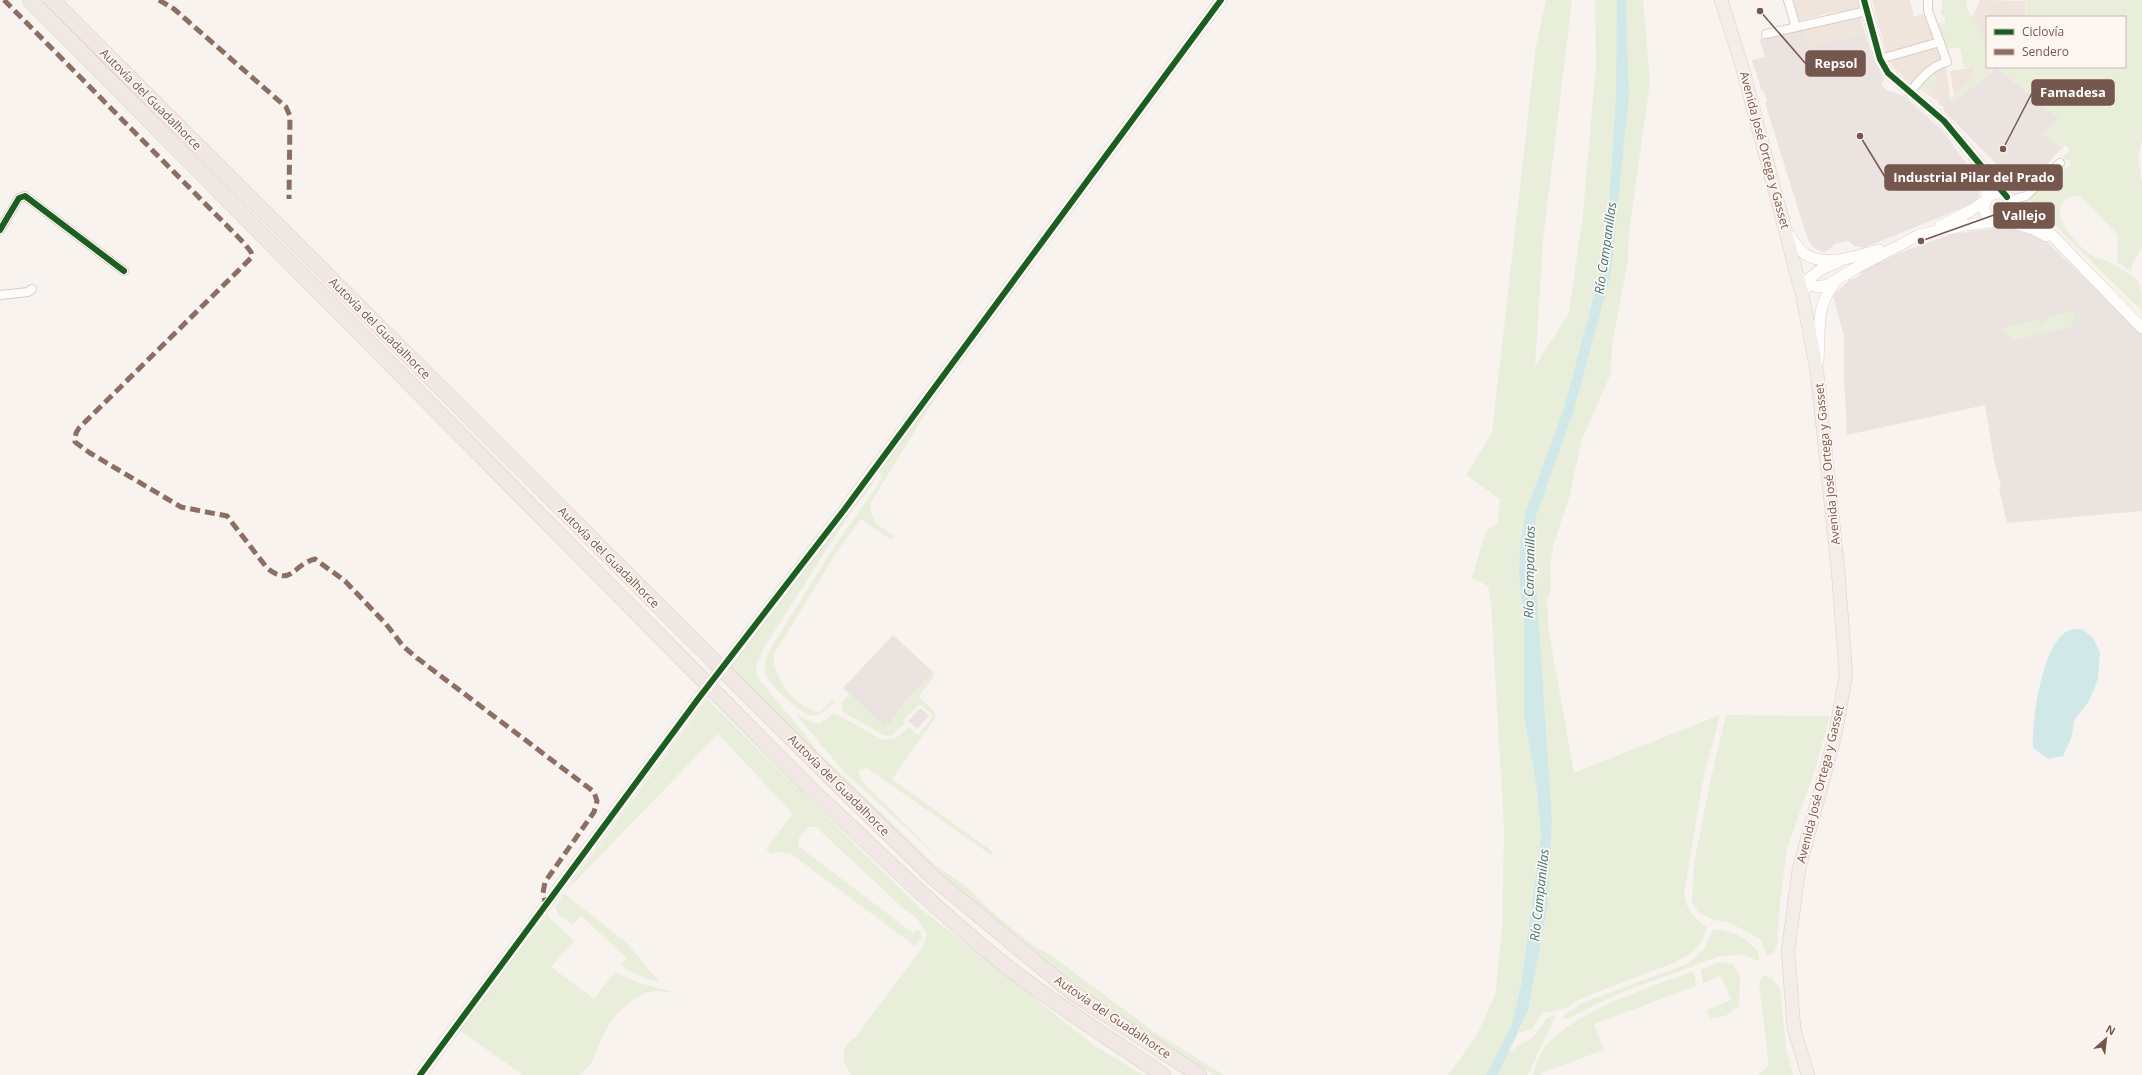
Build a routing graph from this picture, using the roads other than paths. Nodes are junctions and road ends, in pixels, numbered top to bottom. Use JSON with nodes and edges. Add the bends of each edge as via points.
{"nodes":[{"id":1,"x":30,"y":0,"type":"edge"},
{"id":2,"x":52,"y":0,"type":"edge"},
{"id":3,"x":1221,"y":0,"type":"edge"},
{"id":4,"x":1721,"y":0,"type":"edge"},
{"id":5,"x":1788,"y":0,"type":"edge"},
{"id":6,"x":1928,"y":0,"type":"edge"},
{"id":7,"x":1865,"y":5,"type":"edge"},
{"id":8,"x":1796,"y":27,"type":"junction"},
{"id":9,"x":1766,"y":34,"type":"dead end"},
{"id":10,"x":1940,"y":42,"type":"junction"},
{"id":11,"x":1880,"y":59,"type":"junction"},
{"id":12,"x":1909,"y":93,"type":"junction"},
{"id":13,"x":2060,"y":163,"type":"dead end"},
{"id":14,"x":1984,"y":170,"type":"junction"},
{"id":15,"x":2008,"y":199,"type":"junction"},
{"id":16,"x":1986,"y":200,"type":"junction"},
{"id":17,"x":2001,"y":220,"type":"junction"},
{"id":18,"x":0,"y":230,"type":"edge"},
{"id":19,"x":1787,"y":232,"type":"junction"},
{"id":20,"x":1926,"y":233,"type":"junction"},
{"id":21,"x":2059,"y":242,"type":"junction"},
{"id":22,"x":1899,"y":244,"type":"junction"},
{"id":23,"x":1848,"y":258,"type":"junction"},
{"id":24,"x":124,"y":271,"type":"dead end"},
{"id":25,"x":1802,"y":280,"type":"junction"},
{"id":26,"x":1835,"y":281,"type":"junction"},
{"id":27,"x":32,"y":289,"type":"dead end"},
{"id":28,"x":2,"y":294,"type":"edge"},
{"id":29,"x":2142,"y":328,"type":"edge"},
{"id":30,"x":1817,"y":372,"type":"junction"},
{"id":31,"x":420,"y":1075,"type":"edge"},
{"id":32,"x":1163,"y":1075,"type":"edge"},
{"id":33,"x":1199,"y":1075,"type":"edge"},
{"id":34,"x":1808,"y":1075,"type":"edge"}],
"edges":[{"from":1,"to":32,"type":"highway","name":"Autovía del Guadalhorce","via":[[809,787],[990,954]]},
{"from":2,"to":33,"type":"highway","name":"Autovía del Guadalhorce","via":[[934,878],[1074,993]]},
{"from":3,"to":31,"type":"street","bridge":true,"via":[[844,510],[698,699]]},
{"from":4,"to":19,"type":"main road","name":"Avenida José Ortega y Gasset","via":[[1742,66]]},
{"from":5,"to":8,"type":"street"},
{"from":6,"to":10,"type":"street","via":[[1928,11]]},
{"from":7,"to":8,"type":"street"},
{"from":7,"to":11,"type":"street"},
{"from":8,"to":9,"type":"street"},
{"from":10,"to":11,"type":"street"},
{"from":10,"to":12,"type":"street","via":[[1947,62],[1934,66]]},
{"from":11,"to":12,"type":"street","via":[[1888,73]]},
{"from":12,"to":14,"type":"street","via":[[1944,121]]},
{"from":13,"to":15,"type":"street","via":[[2026,196]]},
{"from":14,"to":15,"type":"street"},
{"from":14,"to":16,"type":"street"},
{"from":15,"to":16,"type":"street","via":[[1997,193]]},
{"from":15,"to":17,"type":"street","via":[[2011,211]]},
{"from":15,"to":21,"type":"street"},
{"from":16,"to":17,"type":"street","via":[[1986,214],[1992,220]]},
{"from":16,"to":20,"type":"street"},
{"from":17,"to":20,"type":"street"},
{"from":17,"to":21,"type":"street","via":[[2033,229]]},
{"from":18,"to":24,"type":"street","via":[[19,198],[25,196]]},
{"from":19,"to":23,"type":"street","via":[[1798,248],[1815,259]]},
{"from":19,"to":25,"type":"main road","name":"Avenida José Ortega y Gasset"},
{"from":20,"to":22,"type":"street"},
{"from":21,"to":29,"type":"street"},
{"from":22,"to":23,"type":"street"},
{"from":22,"to":26,"type":"street"},
{"from":23,"to":25,"type":"street"},
{"from":25,"to":26,"type":"street","via":[[1818,287]]},
{"from":25,"to":30,"type":"main road","name":"Avenida José Ortega y Gasset"},
{"from":26,"to":30,"type":"street","name":"Avenida José Ortega y Gasset","via":[[1824,297],[1820,317]]},
{"from":27,"to":28,"type":"street","via":[[28,292]]},
{"from":30,"to":34,"type":"main road","name":"Avenida José Ortega y Gasset","via":[[1838,570],[1846,675],[1835,736],[1799,869],[1788,950],[1794,1029]]}]}
